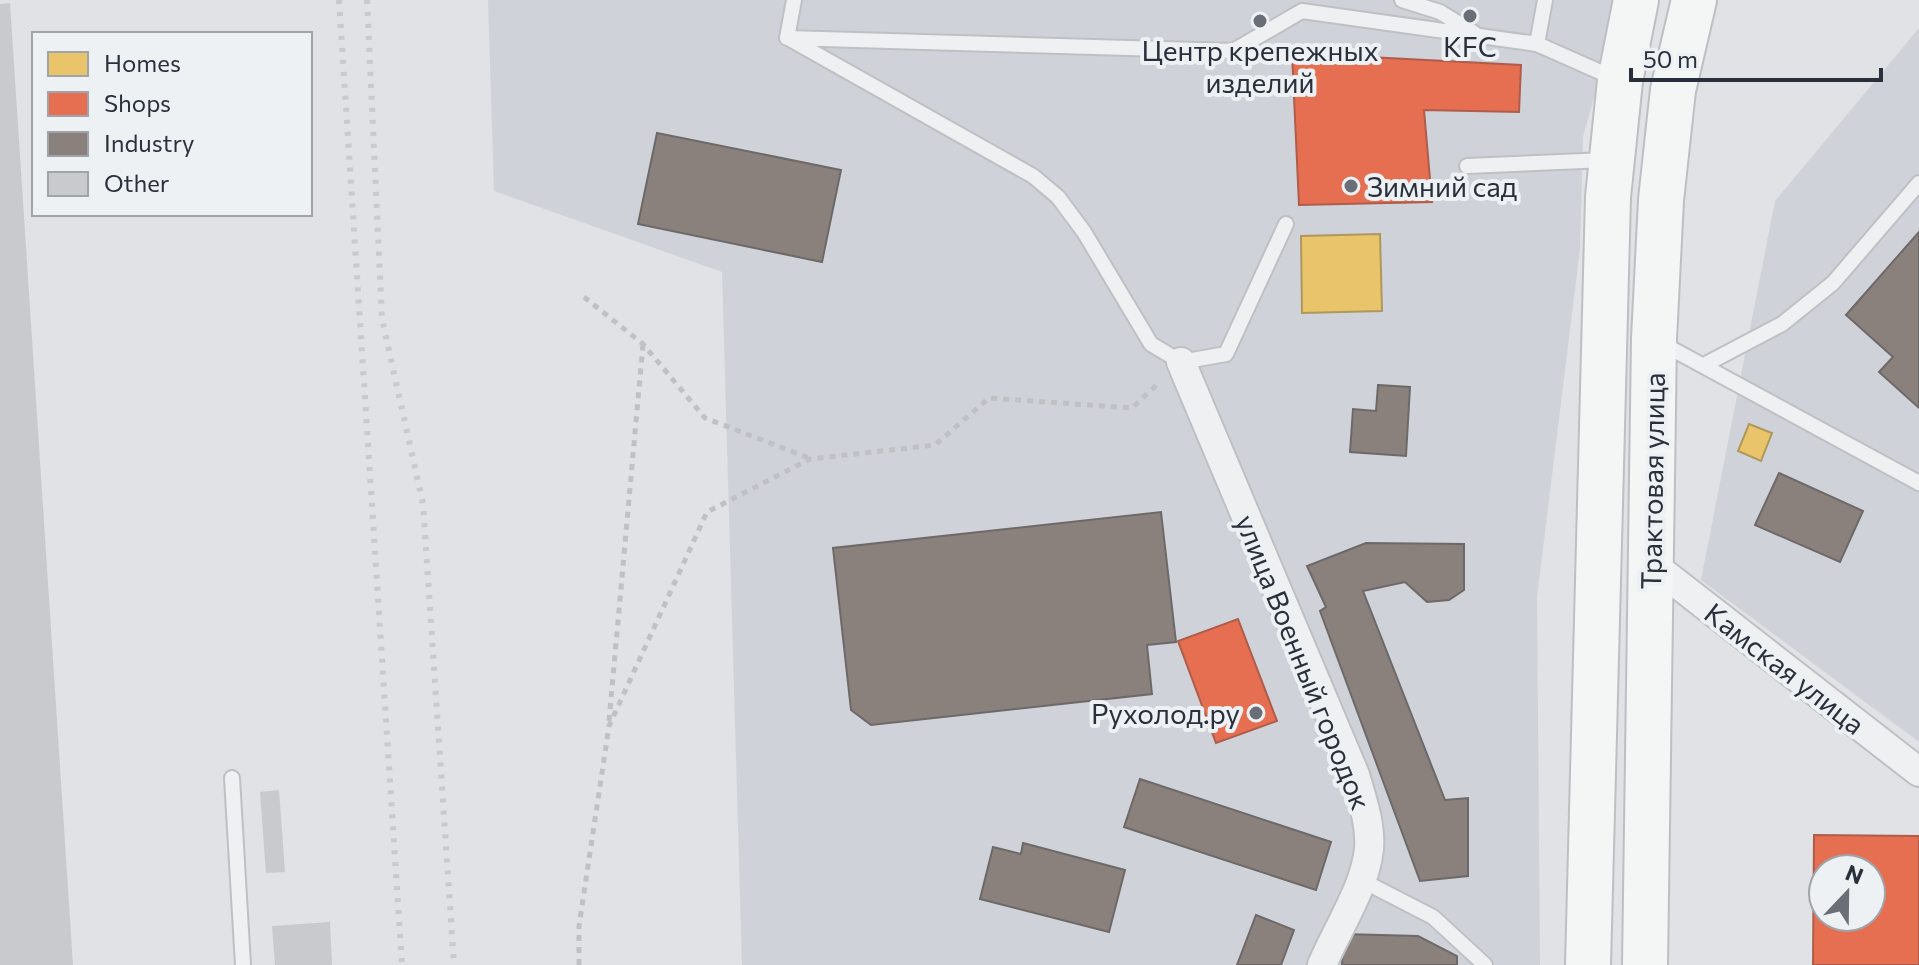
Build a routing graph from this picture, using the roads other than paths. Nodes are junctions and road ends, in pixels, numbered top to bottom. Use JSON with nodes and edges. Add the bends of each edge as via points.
{"nodes":[{"id":1,"x":794,"y":0,"type":"edge"},
{"id":2,"x":1402,"y":0,"type":"edge"},
{"id":3,"x":1545,"y":0,"type":"edge"},
{"id":4,"x":1636,"y":0,"type":"edge"},
{"id":5,"x":1694,"y":0,"type":"edge"},
{"id":6,"x":1303,"y":6,"type":"edge"},
{"id":7,"x":1479,"y":36,"type":"junction"},
{"id":8,"x":787,"y":38,"type":"junction"},
{"id":9,"x":1537,"y":44,"type":"junction"},
{"id":10,"x":1620,"y":81,"type":"junction"},
{"id":11,"x":1612,"y":160,"type":"junction"},
{"id":12,"x":1467,"y":166,"type":"dead end"},
{"id":13,"x":1919,"y":183,"type":"edge"},
{"id":14,"x":1286,"y":224,"type":"dead end"},
{"id":15,"x":1654,"y":339,"type":"junction"},
{"id":16,"x":1181,"y":362,"type":"junction"},
{"id":17,"x":1704,"y":365,"type":"junction"},
{"id":18,"x":1919,"y":483,"type":"edge"},
{"id":19,"x":1652,"y":564,"type":"junction"},
{"id":20,"x":1919,"y":772,"type":"edge"},
{"id":21,"x":232,"y":778,"type":"dead end"},
{"id":22,"x":1361,"y":880,"type":"junction"},
{"id":23,"x":243,"y":965,"type":"edge"},
{"id":24,"x":1322,"y":965,"type":"edge"},
{"id":25,"x":1485,"y":965,"type":"edge"},
{"id":26,"x":1588,"y":965,"type":"edge"},
{"id":27,"x":1645,"y":965,"type":"edge"}],
"edges":[{"from":1,"to":8,"type":"lane"},
{"from":2,"to":7,"type":"lane","via":[[1440,12]]},
{"from":3,"to":9,"type":"lane"},
{"from":4,"to":10,"type":"main road","name":"Трактовая улица"},
{"from":5,"to":15,"type":"main road","name":"Трактовая улица","via":[[1673,90]]},
{"from":6,"to":7,"type":"lane"},
{"from":6,"to":8,"type":"lane","via":[[1233,51]]},
{"from":7,"to":9,"type":"lane"},
{"from":8,"to":16,"type":"lane","via":[[1033,176],[1075,220],[1151,344]]},
{"from":9,"to":10,"type":"lane"},
{"from":10,"to":11,"type":"main road","name":"Трактовая улица"},
{"from":11,"to":12,"type":"lane"},
{"from":11,"to":26,"type":"main road","name":"Трактовая улица","via":[[1603,304]]},
{"from":13,"to":17,"type":"lane","via":[[1833,283],[1782,324]]},
{"from":14,"to":16,"type":"lane","via":[[1226,354]]},
{"from":15,"to":17,"type":"lane"},
{"from":15,"to":19,"type":"main road","name":"Трактовая улица"},
{"from":16,"to":22,"type":"street","name":"улица Военный городок","via":[[1355,775],[1368,823],[1369,850]]},
{"from":17,"to":18,"type":"lane"},
{"from":19,"to":20,"type":"street","name":"Камская улица"},
{"from":19,"to":27,"type":"main road","name":"Трактовая улица"},
{"from":21,"to":23,"type":"lane"},
{"from":22,"to":24,"type":"street","name":"улица Военный городок"},
{"from":22,"to":25,"type":"lane","via":[[1433,917]]}]}
